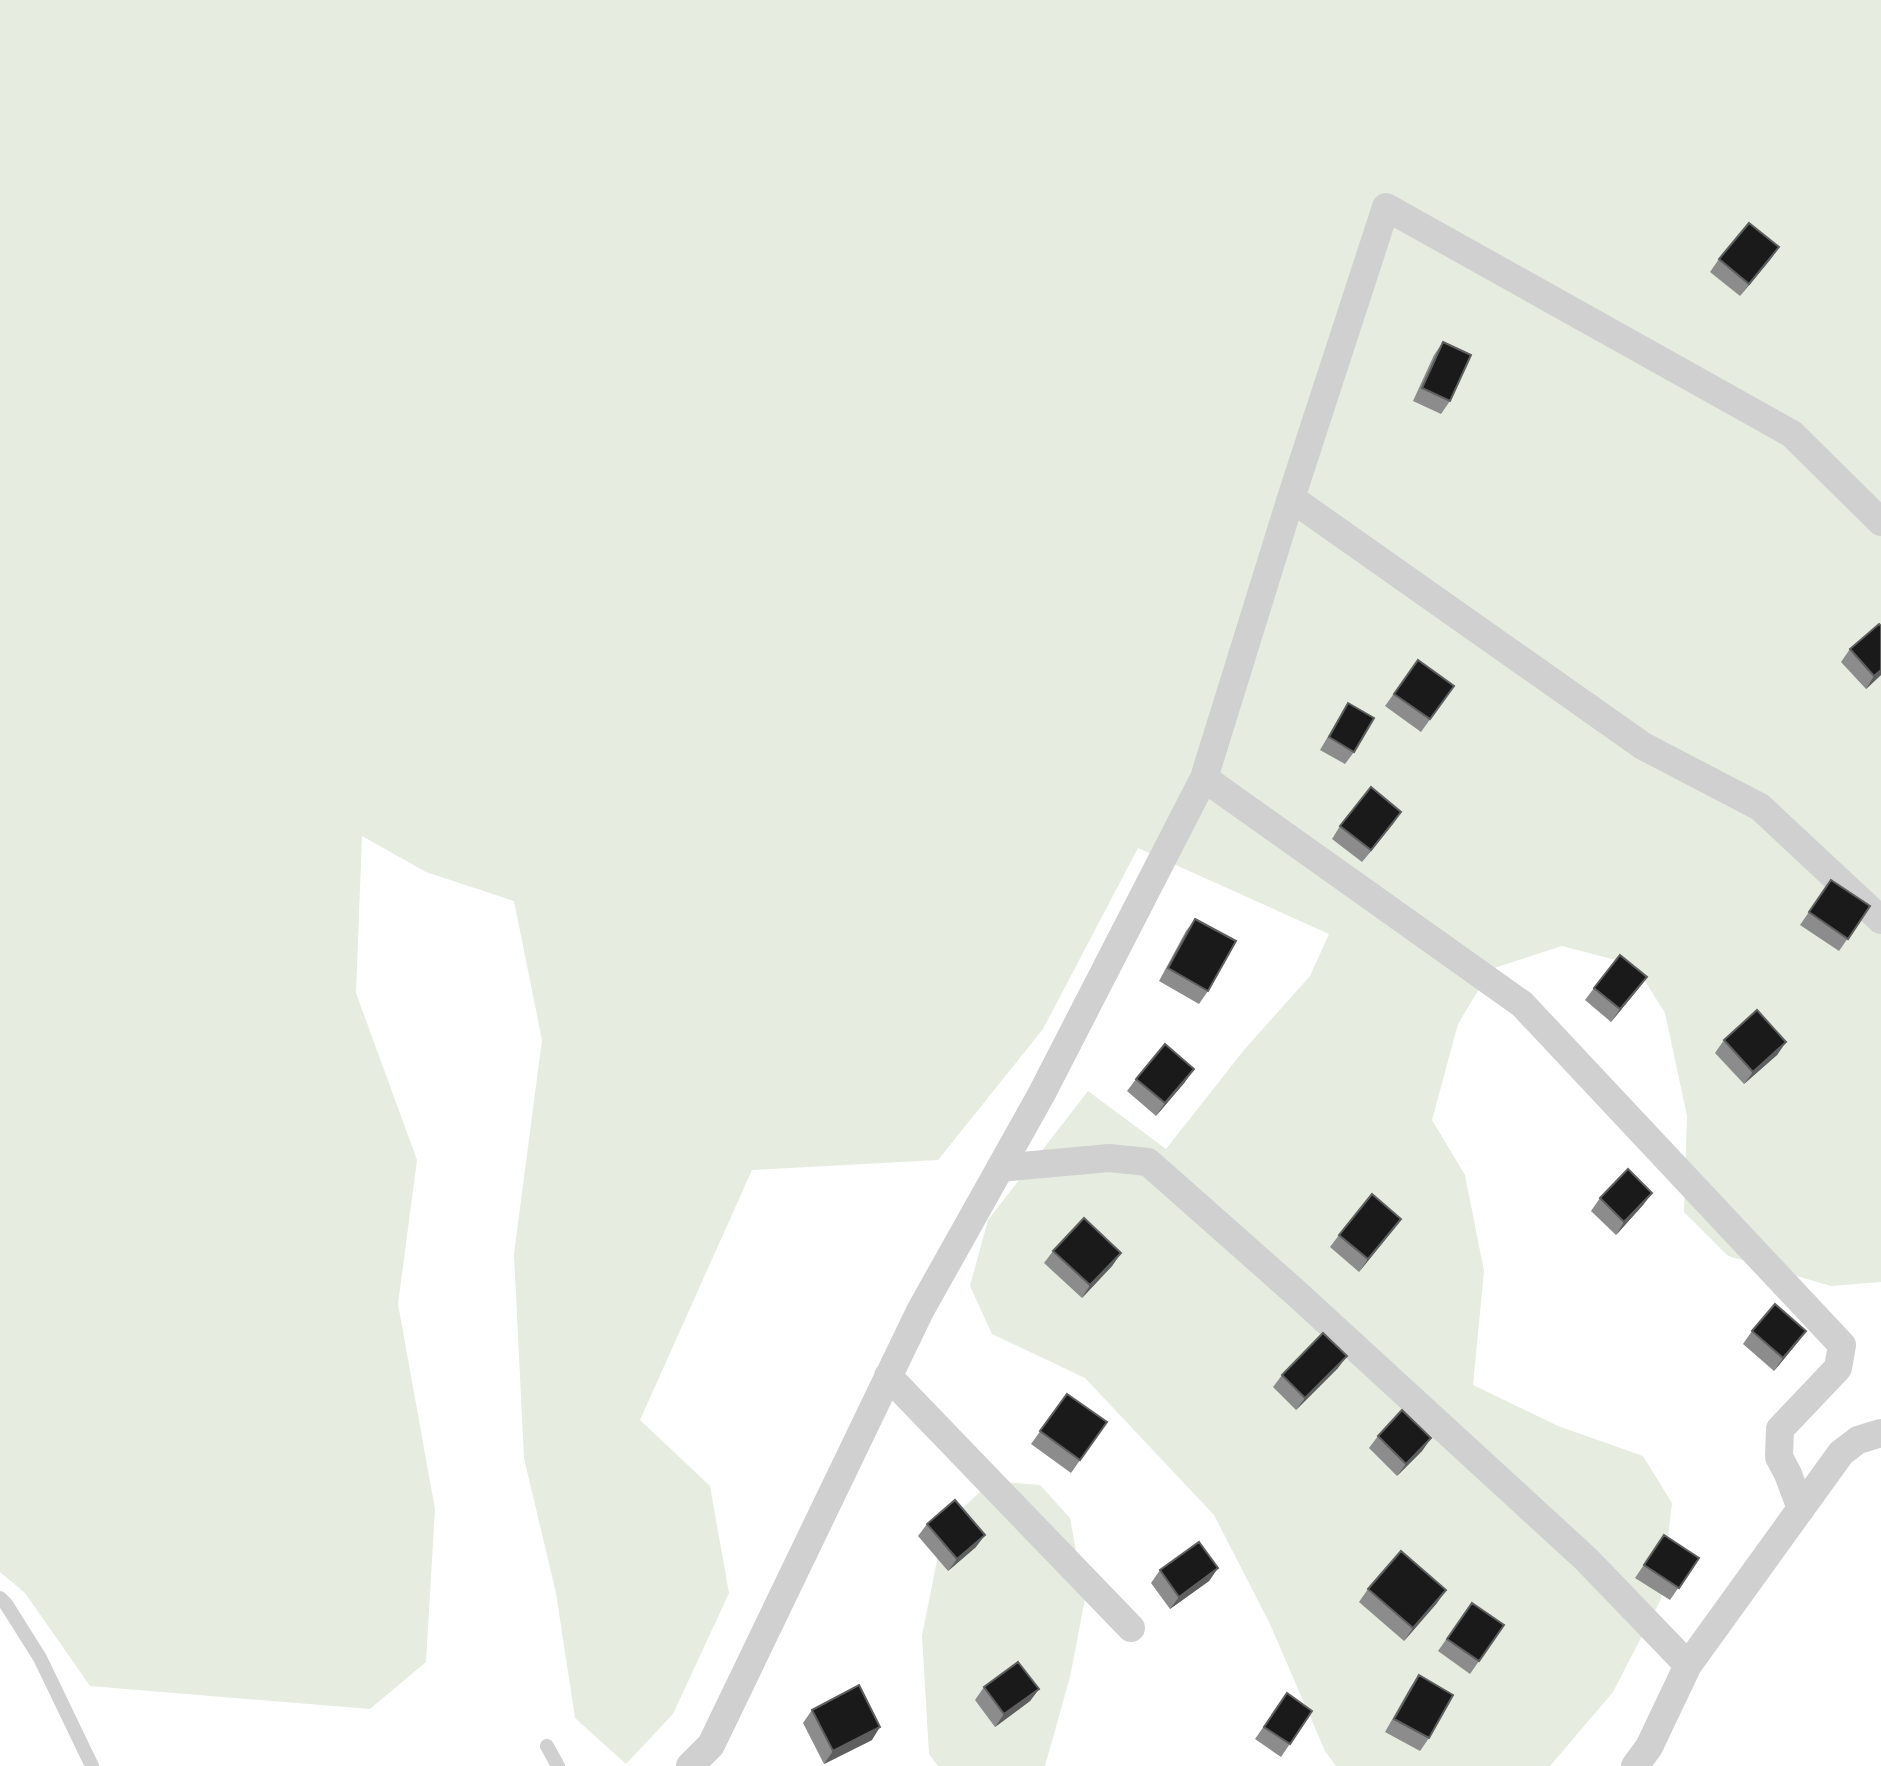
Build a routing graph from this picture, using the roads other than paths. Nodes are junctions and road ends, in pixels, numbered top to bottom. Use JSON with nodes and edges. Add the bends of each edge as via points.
{"nodes":[{"id":1,"x":1291,"y":498,"type":"junction"},
{"id":2,"x":1881,"y":522,"type":"edge"},
{"id":3,"x":1204,"y":778,"type":"junction"},
{"id":4,"x":1881,"y":920,"type":"edge"},
{"id":5,"x":1000,"y":1168,"type":"junction"},
{"id":6,"x":888,"y":1376,"type":"junction"},
{"id":7,"x":1881,"y":1433,"type":"edge"},
{"id":8,"x":1801,"y":1509,"type":"junction"},
{"id":9,"x":0,"y":1598,"type":"edge"},
{"id":10,"x":1131,"y":1628,"type":"dead end"},
{"id":11,"x":1688,"y":1665,"type":"junction"},
{"id":12,"x":547,"y":1746,"type":"dead end"},
{"id":13,"x":92,"y":1766,"type":"edge"},
{"id":14,"x":558,"y":1766,"type":"edge"},
{"id":15,"x":690,"y":1766,"type":"edge"},
{"id":16,"x":1635,"y":1766,"type":"edge"}],
"edges":[{"from":1,"to":2,"type":"street","via":[[1386,207],[1793,434]]},
{"from":1,"to":3,"type":"street"},
{"from":1,"to":4,"type":"street","via":[[1643,746],[1760,807]]},
{"from":3,"to":5,"type":"street"},
{"from":3,"to":8,"type":"street","via":[[1522,1004],[1842,1345],[1838,1368],[1780,1429],[1779,1457]]},
{"from":5,"to":6,"type":"street"},
{"from":5,"to":11,"type":"street","via":[[1110,1158],[1148,1162],[1587,1560]]},
{"from":6,"to":10,"type":"street"},
{"from":6,"to":15,"type":"street","via":[[711,1745]]},
{"from":7,"to":8,"type":"street","via":[[1858,1440],[1842,1453]]},
{"from":8,"to":11,"type":"street"},
{"from":9,"to":13,"type":"lane","via":[[40,1658]]},
{"from":11,"to":16,"type":"street","via":[[1649,1747]]},
{"from":12,"to":14,"type":"lane"}]}
